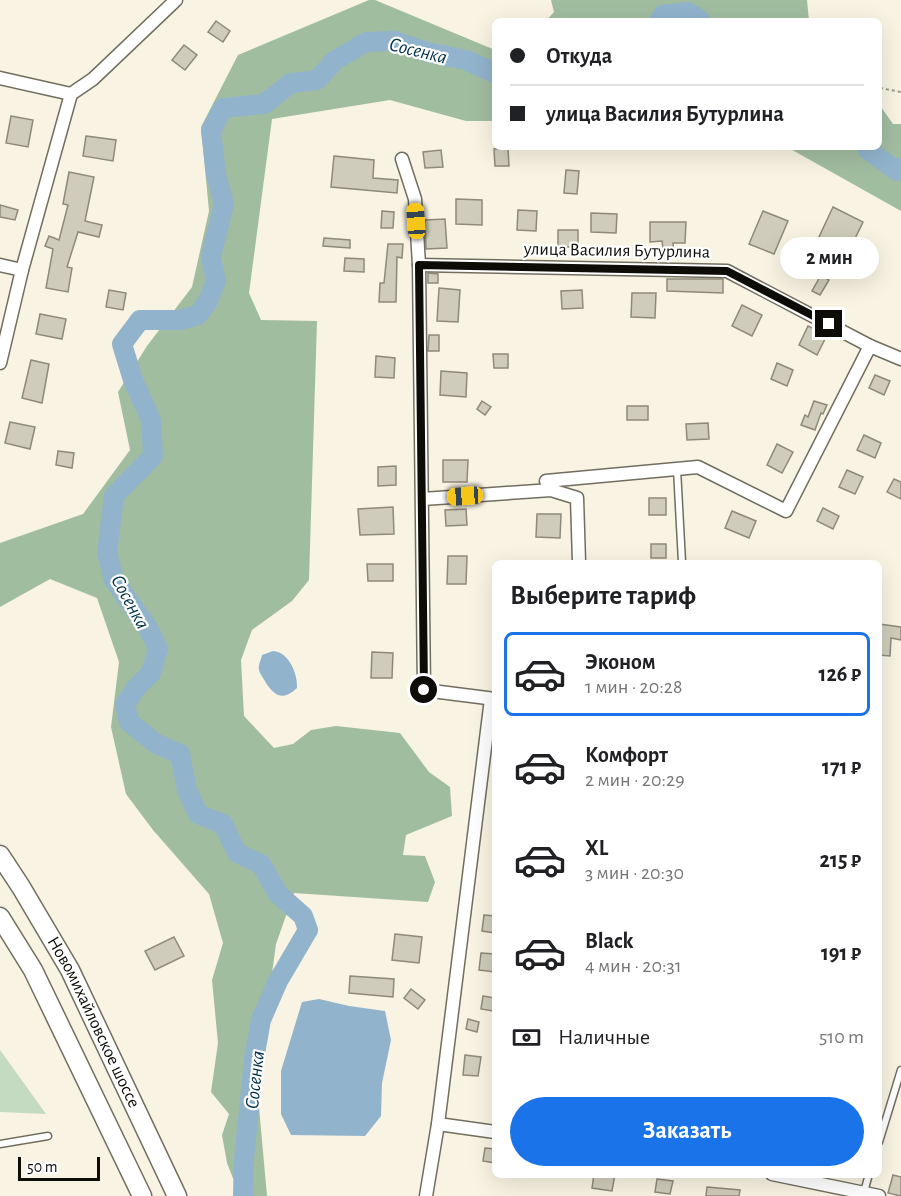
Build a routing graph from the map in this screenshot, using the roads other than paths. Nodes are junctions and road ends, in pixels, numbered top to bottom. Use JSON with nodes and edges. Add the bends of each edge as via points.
{"nodes":[{"id":1,"x":176,"y":0,"type":"edge"},
{"id":2,"x":0,"y":78,"type":"edge"},
{"id":3,"x":71,"y":94,"type":"junction"},
{"id":4,"x":402,"y":159,"type":"dead end"},
{"id":5,"x":0,"y":265,"type":"edge"},
{"id":6,"x":419,"y":265,"type":"junction"},
{"id":7,"x":22,"y":270,"type":"junction"},
{"id":8,"x":870,"y":346,"type":"junction"},
{"id":9,"x":901,"y":360,"type":"edge"},
{"id":10,"x":0,"y":363,"type":"edge"},
{"id":11,"x":677,"y":469,"type":"junction"},
{"id":12,"x":546,"y":481,"type":"dead end"},
{"id":13,"x":423,"y":499,"type":"junction"},
{"id":14,"x":579,"y":560,"type":"edge"},
{"id":15,"x":682,"y":560,"type":"edge"},
{"id":16,"x":492,"y":699,"type":"edge"},
{"id":17,"x":492,"y":707,"type":"edge"},
{"id":18,"x":0,"y":855,"type":"edge"},
{"id":19,"x":0,"y":917,"type":"edge"},
{"id":20,"x":901,"y":1070,"type":"edge"},
{"id":21,"x":438,"y":1124,"type":"junction"},
{"id":22,"x":492,"y":1131,"type":"edge"},
{"id":23,"x":882,"y":1132,"type":"edge"},
{"id":24,"x":48,"y":1136,"type":"dead end"},
{"id":25,"x":0,"y":1144,"type":"edge"},
{"id":26,"x":792,"y":1178,"type":"edge"},
{"id":27,"x":868,"y":1178,"type":"edge"},
{"id":28,"x":864,"y":1192,"type":"junction"},
{"id":29,"x":142,"y":1196,"type":"edge"},
{"id":30,"x":177,"y":1196,"type":"edge"},
{"id":31,"x":426,"y":1196,"type":"edge"},
{"id":32,"x":879,"y":1196,"type":"edge"}],
"edges":[{"from":1,"to":3,"type":"street","via":[[93,79]]},
{"from":2,"to":3,"type":"street"},
{"from":3,"to":7,"type":"street"},
{"from":4,"to":6,"type":"street","via":[[414,199]]},
{"from":5,"to":7,"type":"street"},
{"from":6,"to":8,"type":"street","name":"улица Василия Бутурлина","via":[[727,271]]},
{"from":6,"to":13,"type":"street"},
{"from":7,"to":10,"type":"street"},
{"from":8,"to":9,"type":"street","name":"улица Василия Бутурлина"},
{"from":8,"to":11,"type":"street","via":[[786,511],[698,467]]},
{"from":11,"to":12,"type":"street"},
{"from":11,"to":15,"type":"lane"},
{"from":13,"to":14,"type":"street","via":[[552,490],[577,498]]},
{"from":13,"to":16,"type":"street","via":[[424,690]]},
{"from":17,"to":21,"type":"street"},
{"from":18,"to":30,"type":"main road","name":"Новомихайловское шоссе","via":[[70,970]]},
{"from":19,"to":29,"type":"main road","name":"Новомихайловское шоссе","via":[[33,970]]},
{"from":20,"to":23,"type":"lane"},
{"from":21,"to":22,"type":"street"},
{"from":21,"to":31,"type":"street"},
{"from":24,"to":25,"type":"lane"},
{"from":26,"to":28,"type":"street"},
{"from":27,"to":28,"type":"lane"},
{"from":28,"to":32,"type":"street"}]}
